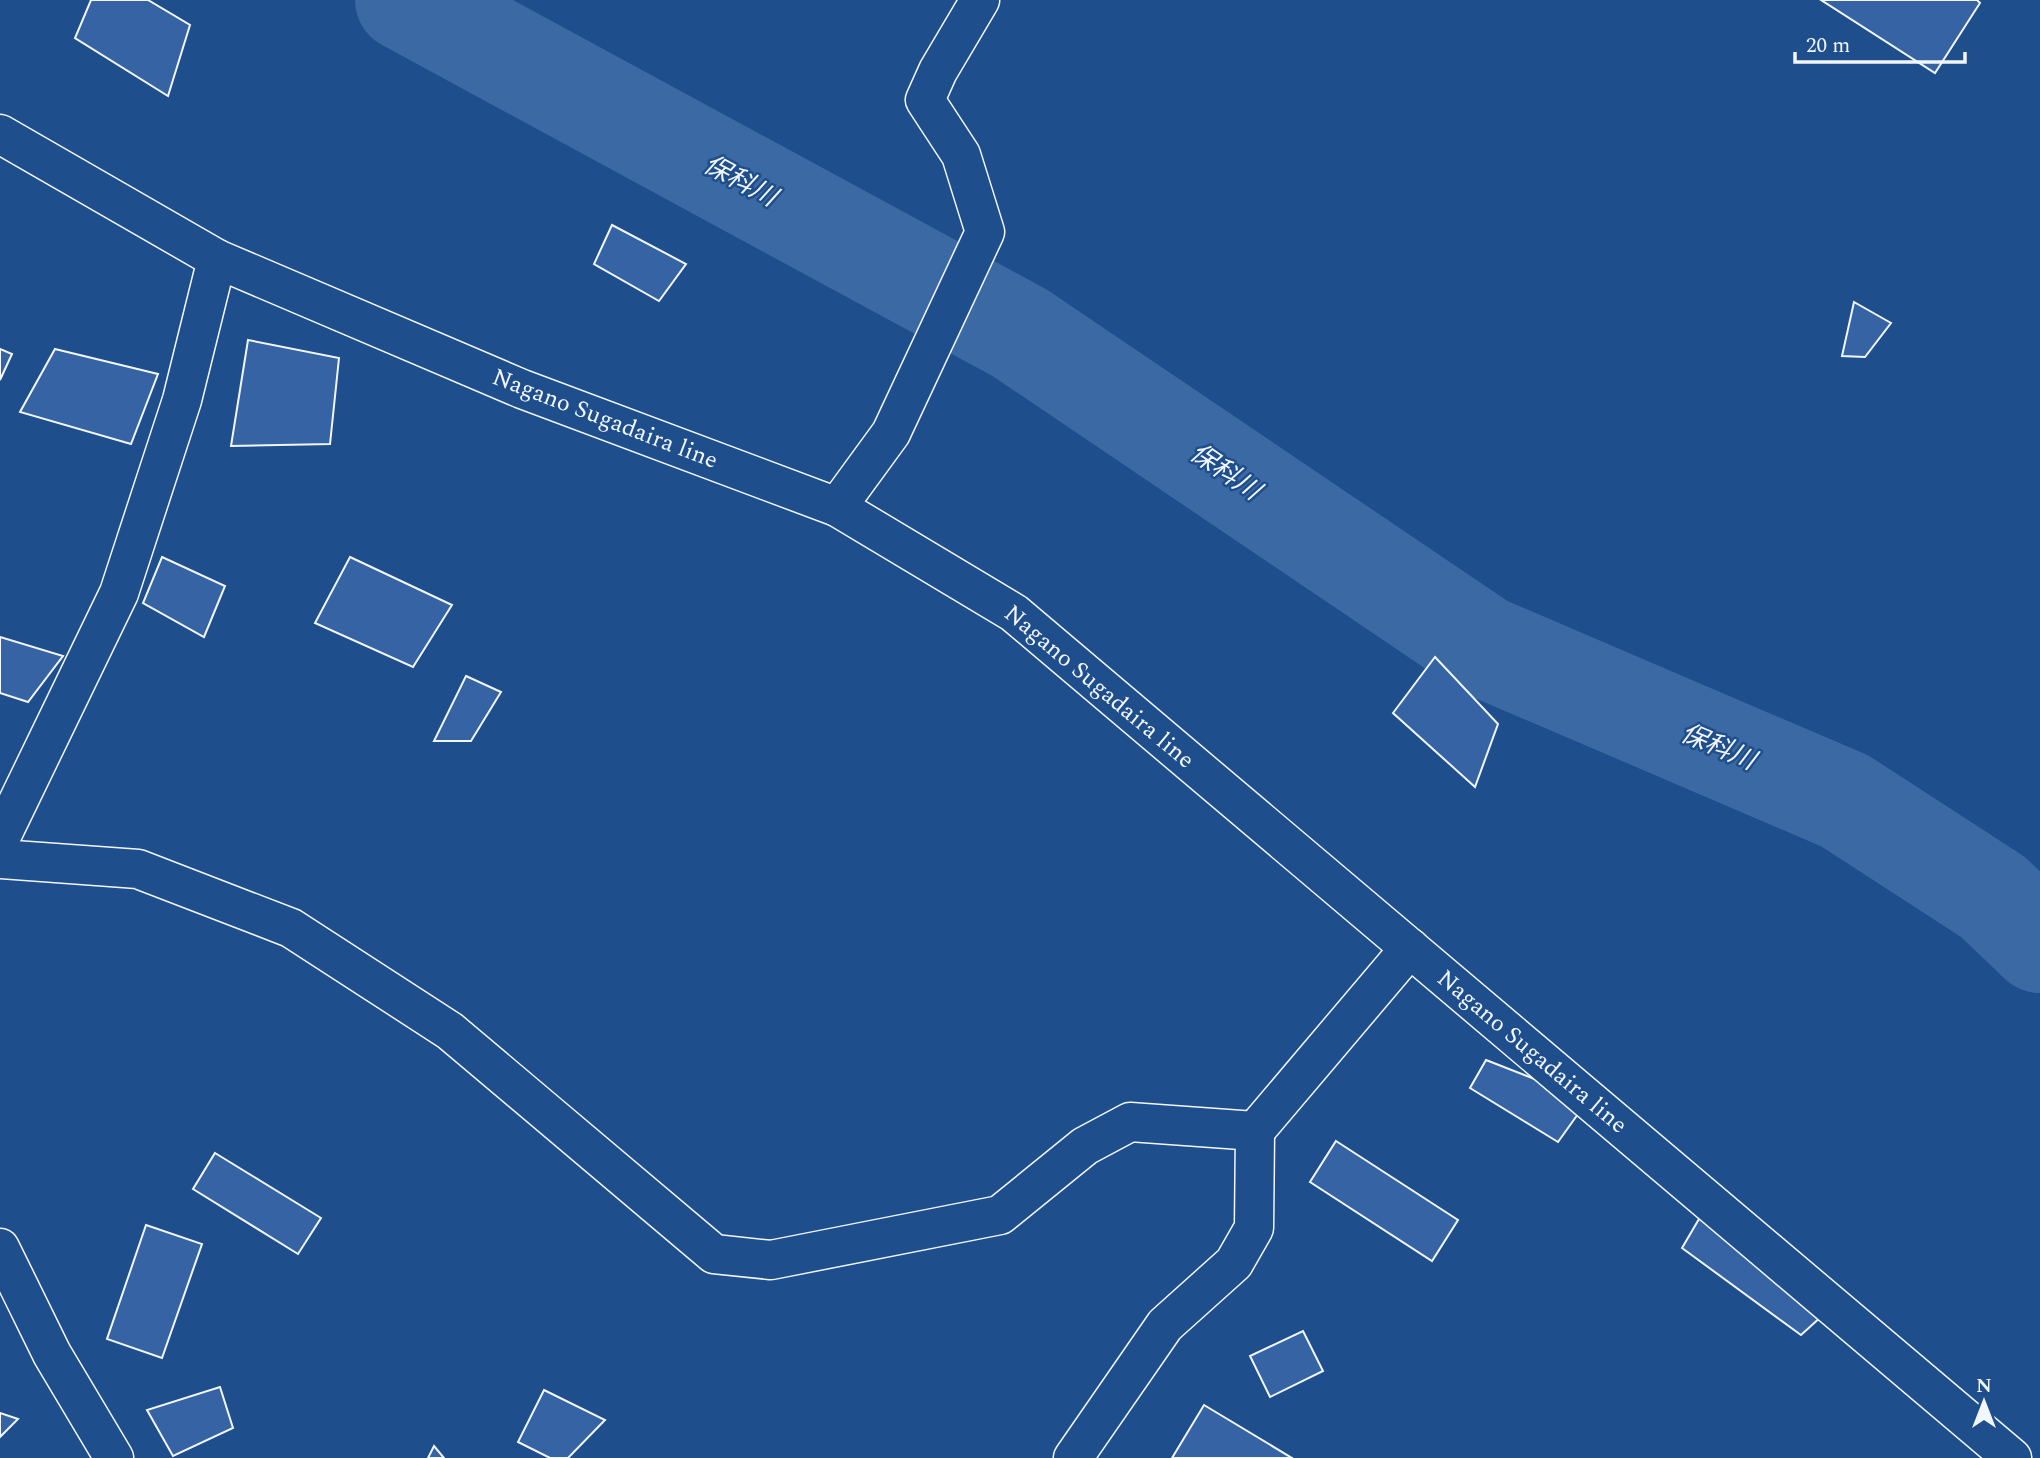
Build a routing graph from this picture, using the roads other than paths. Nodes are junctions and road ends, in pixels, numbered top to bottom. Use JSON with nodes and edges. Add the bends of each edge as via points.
{"nodes":[{"id":1,"x":980,"y":0,"type":"edge"},
{"id":2,"x":0,"y":134,"type":"edge"},
{"id":3,"x":216,"y":259,"type":"junction"},
{"id":4,"x":837,"y":507,"type":"junction"},
{"id":5,"x":0,"y":839,"type":"edge"},
{"id":6,"x":0,"y":859,"type":"edge"},
{"id":7,"x":1409,"y":948,"type":"junction"},
{"id":8,"x":1255,"y":1131,"type":"junction"},
{"id":9,"x":0,"y":1248,"type":"edge"},
{"id":10,"x":114,"y":1458,"type":"edge"},
{"id":11,"x":1073,"y":1458,"type":"edge"},
{"id":12,"x":2012,"y":1458,"type":"edge"}],
"edges":[{"from":1,"to":4,"type":"street","via":[[925,100],[961,155],[985,232],[891,433]]},
{"from":2,"to":3,"type":"street","name":"Nagano Sugadaira line"},
{"from":3,"to":4,"type":"street","name":"Nagano Sugadaira line","via":[[522,389]]},
{"from":3,"to":5,"type":"street","via":[[183,397],[119,593]]},
{"from":4,"to":7,"type":"street","name":"Nagano Sugadaira line","via":[[1014,613]]},
{"from":6,"to":8,"type":"street","via":[[138,869],[290,928],[450,1031],[714,1254],[771,1259],[1000,1215],[1085,1146],[1130,1122]]},
{"from":7,"to":8,"type":"street"},
{"from":7,"to":12,"type":"street","name":"Nagano Sugadaira line"},
{"from":8,"to":11,"type":"street","via":[[1254,1228],[1234,1263],[1164,1325]]},
{"from":9,"to":10,"type":"street","via":[[52,1354]]}]}
